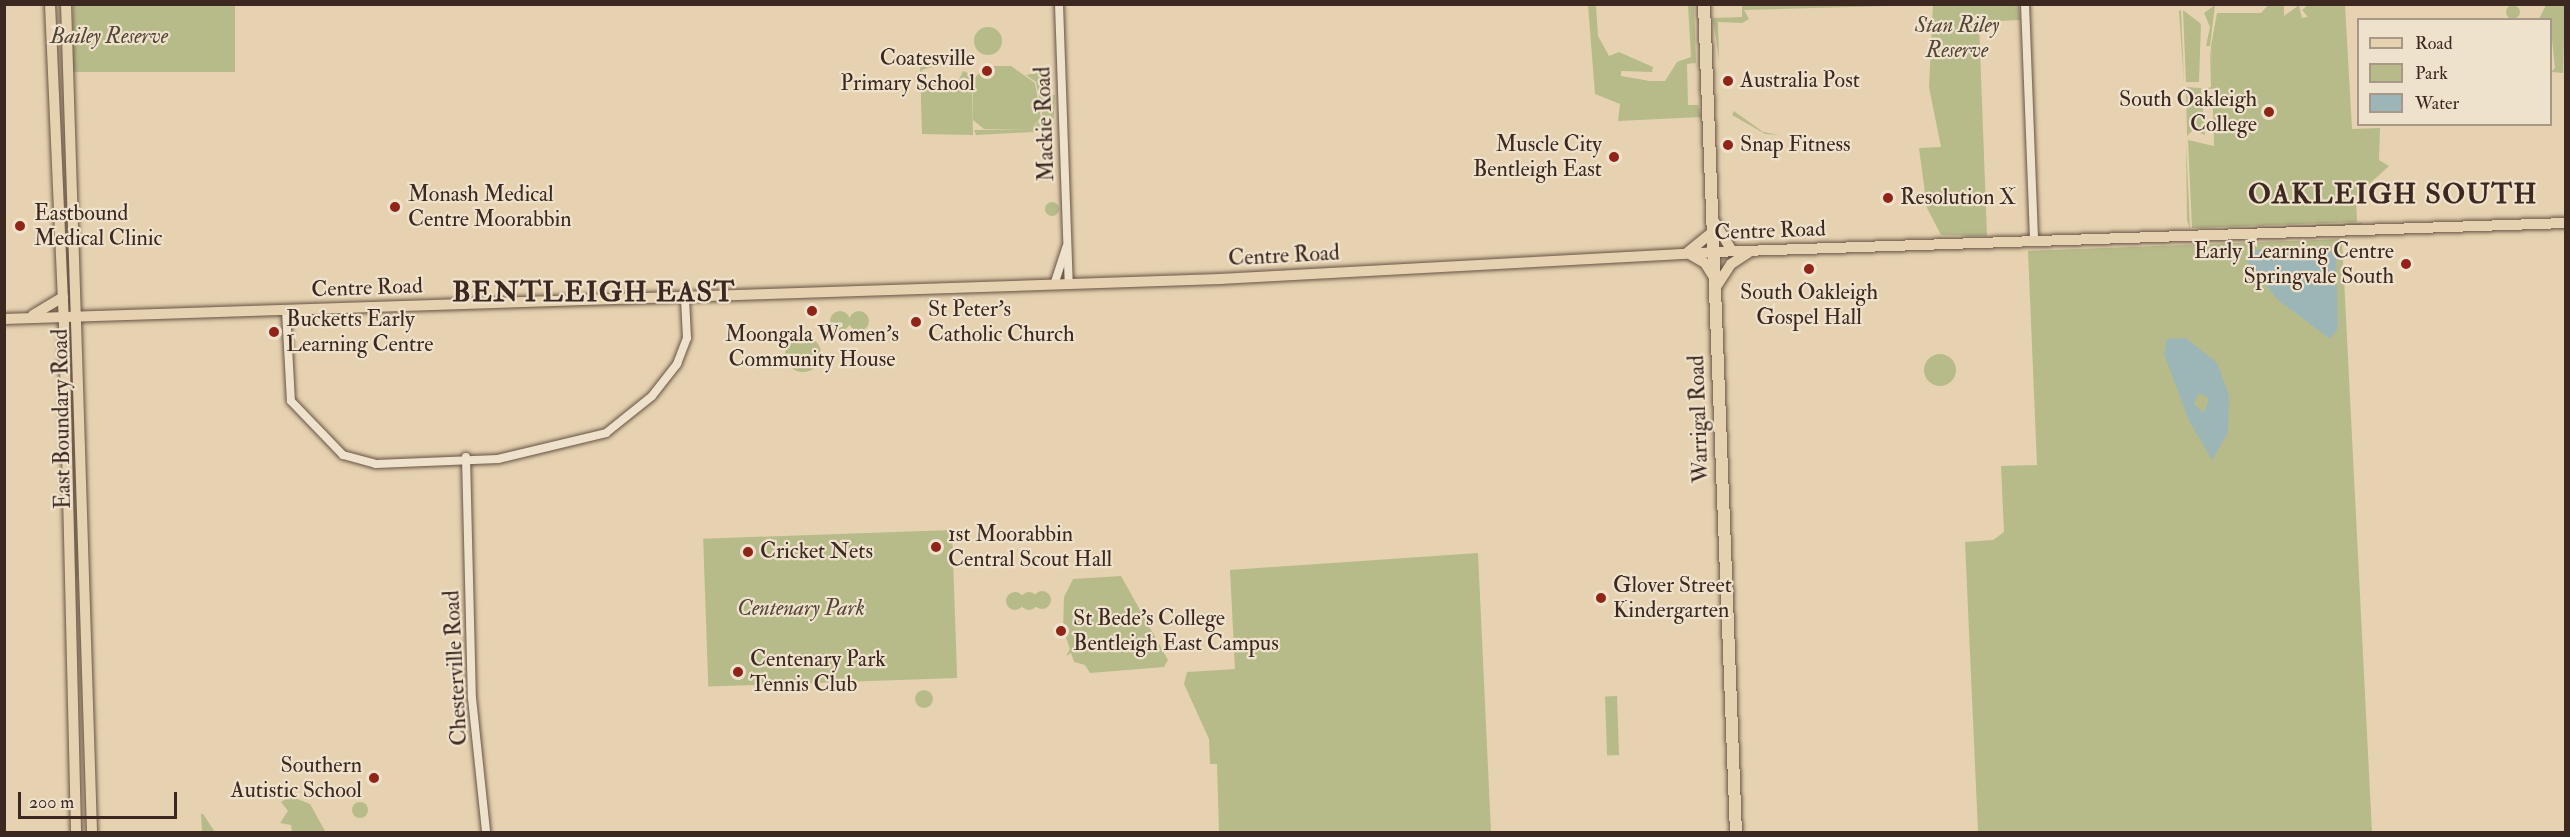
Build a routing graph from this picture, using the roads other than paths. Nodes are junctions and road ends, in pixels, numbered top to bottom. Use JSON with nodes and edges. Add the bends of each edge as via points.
{"nodes":[{"id":1,"x":50,"y":4,"type":"edge"},
{"id":2,"x":66,"y":4,"type":"edge"},
{"id":3,"x":1059,"y":4,"type":"edge"},
{"id":4,"x":1704,"y":4,"type":"edge"},
{"id":5,"x":2025,"y":4,"type":"edge"},
{"id":6,"x":2565,"y":223,"type":"edge"},
{"id":7,"x":75,"y":224,"type":"junction"},
{"id":8,"x":1713,"y":226,"type":"junction"},
{"id":9,"x":61,"y":239,"type":"junction"},
{"id":10,"x":1067,"y":242,"type":"junction"},
{"id":11,"x":2034,"y":242,"type":"junction"},
{"id":12,"x":1751,"y":251,"type":"junction"},
{"id":13,"x":1714,"y":252,"type":"junction"},
{"id":14,"x":1732,"y":252,"type":"junction"},
{"id":15,"x":1685,"y":254,"type":"junction"},
{"id":16,"x":1069,"y":284,"type":"junction"},
{"id":17,"x":1716,"y":284,"type":"junction"},
{"id":18,"x":1054,"y":285,"type":"junction"},
{"id":19,"x":63,"y":297,"type":"junction"},
{"id":20,"x":685,"y":298,"type":"junction"},
{"id":21,"x":286,"y":310,"type":"junction"},
{"id":22,"x":64,"y":317,"type":"junction"},
{"id":23,"x":79,"y":317,"type":"junction"},
{"id":24,"x":24,"y":318,"type":"junction"},
{"id":25,"x":4,"y":319,"type":"edge"},
{"id":26,"x":79,"y":349,"type":"junction"},
{"id":27,"x":65,"y":360,"type":"junction"},
{"id":28,"x":80,"y":365,"type":"junction"},
{"id":29,"x":65,"y":392,"type":"junction"},
{"id":30,"x":467,"y":459,"type":"junction"},
{"id":31,"x":69,"y":584,"type":"junction"},
{"id":32,"x":85,"y":584,"type":"junction"},
{"id":33,"x":76,"y":832,"type":"edge"},
{"id":34,"x":92,"y":832,"type":"edge"},
{"id":35,"x":486,"y":832,"type":"edge"},
{"id":36,"x":1737,"y":832,"type":"edge"}],
"edges":[{"from":1,"to":9,"type":"main road","name":"East Boundary Road"},
{"from":2,"to":7,"type":"main road","name":"East Boundary Road"},
{"from":3,"to":10,"type":"street","name":"Mackie Road"},
{"from":4,"to":8,"type":"highway","name":"Warrigal Road"},
{"from":5,"to":11,"type":"street"},
{"from":6,"to":11,"type":"main road","name":"Centre Road"},
{"from":7,"to":9,"type":"main road","via":[[71,235]]},
{"from":7,"to":23,"type":"main road","name":"East Boundary Road"},
{"from":8,"to":13,"type":"highway","name":"Warrigal Road"},
{"from":8,"to":14,"type":"main road"},
{"from":8,"to":15,"type":"main road"},
{"from":9,"to":19,"type":"main road","name":"East Boundary Road"},
{"from":10,"to":16,"type":"street","name":"Mackie Road"},
{"from":10,"to":18,"type":"street","name":"Mackie Road"},
{"from":11,"to":12,"type":"main road","name":"Centre Road"},
{"from":12,"to":14,"type":"main road","name":"Centre Road"},
{"from":12,"to":17,"type":"main road","via":[[1727,268]]},
{"from":13,"to":14,"type":"main road","name":"Centre Road"},
{"from":13,"to":15,"type":"main road","name":"Centre Road"},
{"from":13,"to":17,"type":"highway","name":"Warrigal Road"},
{"from":15,"to":16,"type":"main road","name":"Centre Road"},
{"from":15,"to":17,"type":"main road","via":[[1705,263]]},
{"from":16,"to":18,"type":"main road","name":"Centre Road"},
{"from":17,"to":36,"type":"highway","name":"Warrigal Road"},
{"from":18,"to":20,"type":"main road","name":"Centre Road"},
{"from":19,"to":22,"type":"main road","name":"East Boundary Road"},
{"from":19,"to":24,"type":"main road"},
{"from":20,"to":21,"type":"main road","name":"Centre Road"},
{"from":20,"to":30,"type":"street","via":[[687,338],[677,361],[646,395],[603,429],[505,454]]},
{"from":21,"to":23,"type":"main road","name":"Centre Road"},
{"from":21,"to":30,"type":"street","via":[[289,386],[301,414],[352,459],[376,464]]},
{"from":22,"to":23,"type":"main road","name":"Centre Road"},
{"from":22,"to":24,"type":"main road","name":"Centre Road"},
{"from":22,"to":27,"type":"main road","name":"East Boundary Road"},
{"from":23,"to":26,"type":"main road","name":"East Boundary Road"},
{"from":24,"to":25,"type":"main road","name":"Centre Road"},
{"from":26,"to":27,"type":"main road"},
{"from":26,"to":28,"type":"main road","name":"East Boundary Road"},
{"from":27,"to":29,"type":"main road","name":"East Boundary Road"},
{"from":28,"to":29,"type":"main road","via":[[75,383]]},
{"from":28,"to":32,"type":"main road","name":"East Boundary Road"},
{"from":29,"to":31,"type":"main road","name":"East Boundary Road"},
{"from":30,"to":35,"type":"street","name":"Chesterville Road","via":[[472,698]]},
{"from":31,"to":32,"type":"main road"},
{"from":31,"to":33,"type":"main road","name":"East Boundary Road"},
{"from":32,"to":34,"type":"main road","name":"East Boundary Road"}]}
